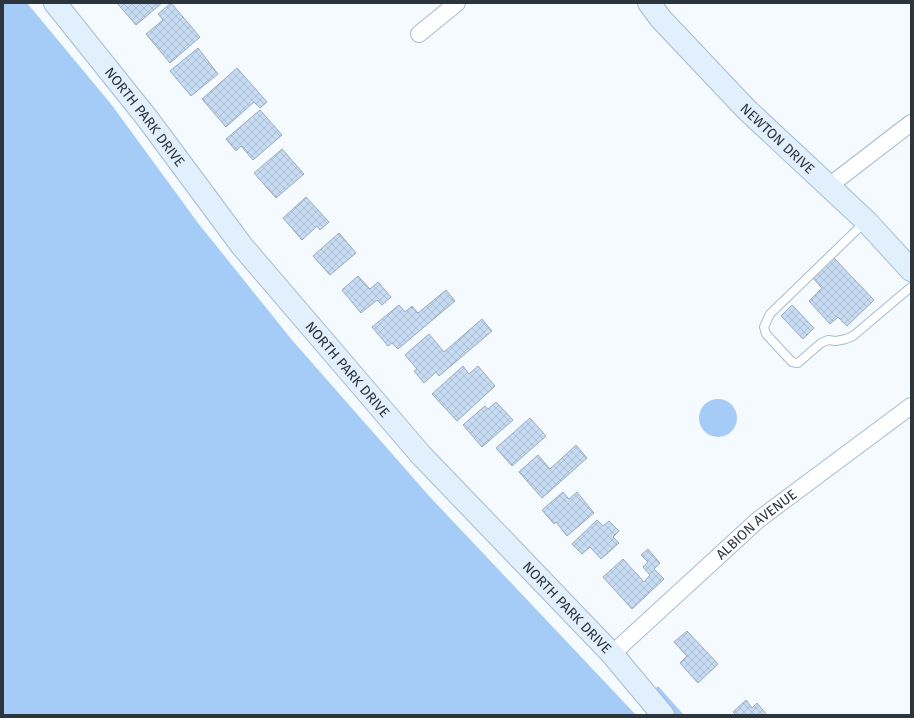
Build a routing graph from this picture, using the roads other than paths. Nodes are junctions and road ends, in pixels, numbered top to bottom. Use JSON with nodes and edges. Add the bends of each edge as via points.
{"nodes":[{"id":1,"x":55,"y":3,"type":"edge"},
{"id":2,"x":649,"y":3,"type":"edge"},
{"id":3,"x":449,"y":5,"type":"edge"},
{"id":4,"x":419,"y":34,"type":"dead end"},
{"id":5,"x":911,"y":123,"type":"edge"},
{"id":6,"x":830,"y":186,"type":"junction"},
{"id":7,"x":866,"y":221,"type":"junction"},
{"id":8,"x":911,"y":270,"type":"edge"},
{"id":9,"x":911,"y":287,"type":"edge"},
{"id":10,"x":911,"y":406,"type":"edge"},
{"id":11,"x":612,"y":654,"type":"junction"},
{"id":12,"x":664,"y":715,"type":"edge"}],
"edges":[{"from":1,"to":11,"type":"street","name":"NORTH PARK DRIVE","via":[[147,118],[247,251],[422,455]]},
{"from":2,"to":6,"type":"street","name":"NEWTON DRIVE","via":[[690,51],[746,109]]},
{"from":3,"to":4,"type":"street"},
{"from":5,"to":6,"type":"street"},
{"from":6,"to":7,"type":"street","name":"NEWTON DRIVE"},
{"from":7,"to":8,"type":"street","name":"NEWTON DRIVE"},
{"from":7,"to":9,"type":"lane","via":[[770,314],[764,327],[766,334],[792,362],[798,363],[821,343],[853,336]]},
{"from":10,"to":11,"type":"street","name":"ALBION AVENUE","via":[[758,520]]},
{"from":11,"to":12,"type":"street","name":"NORTH PARK DRIVE"}]}
